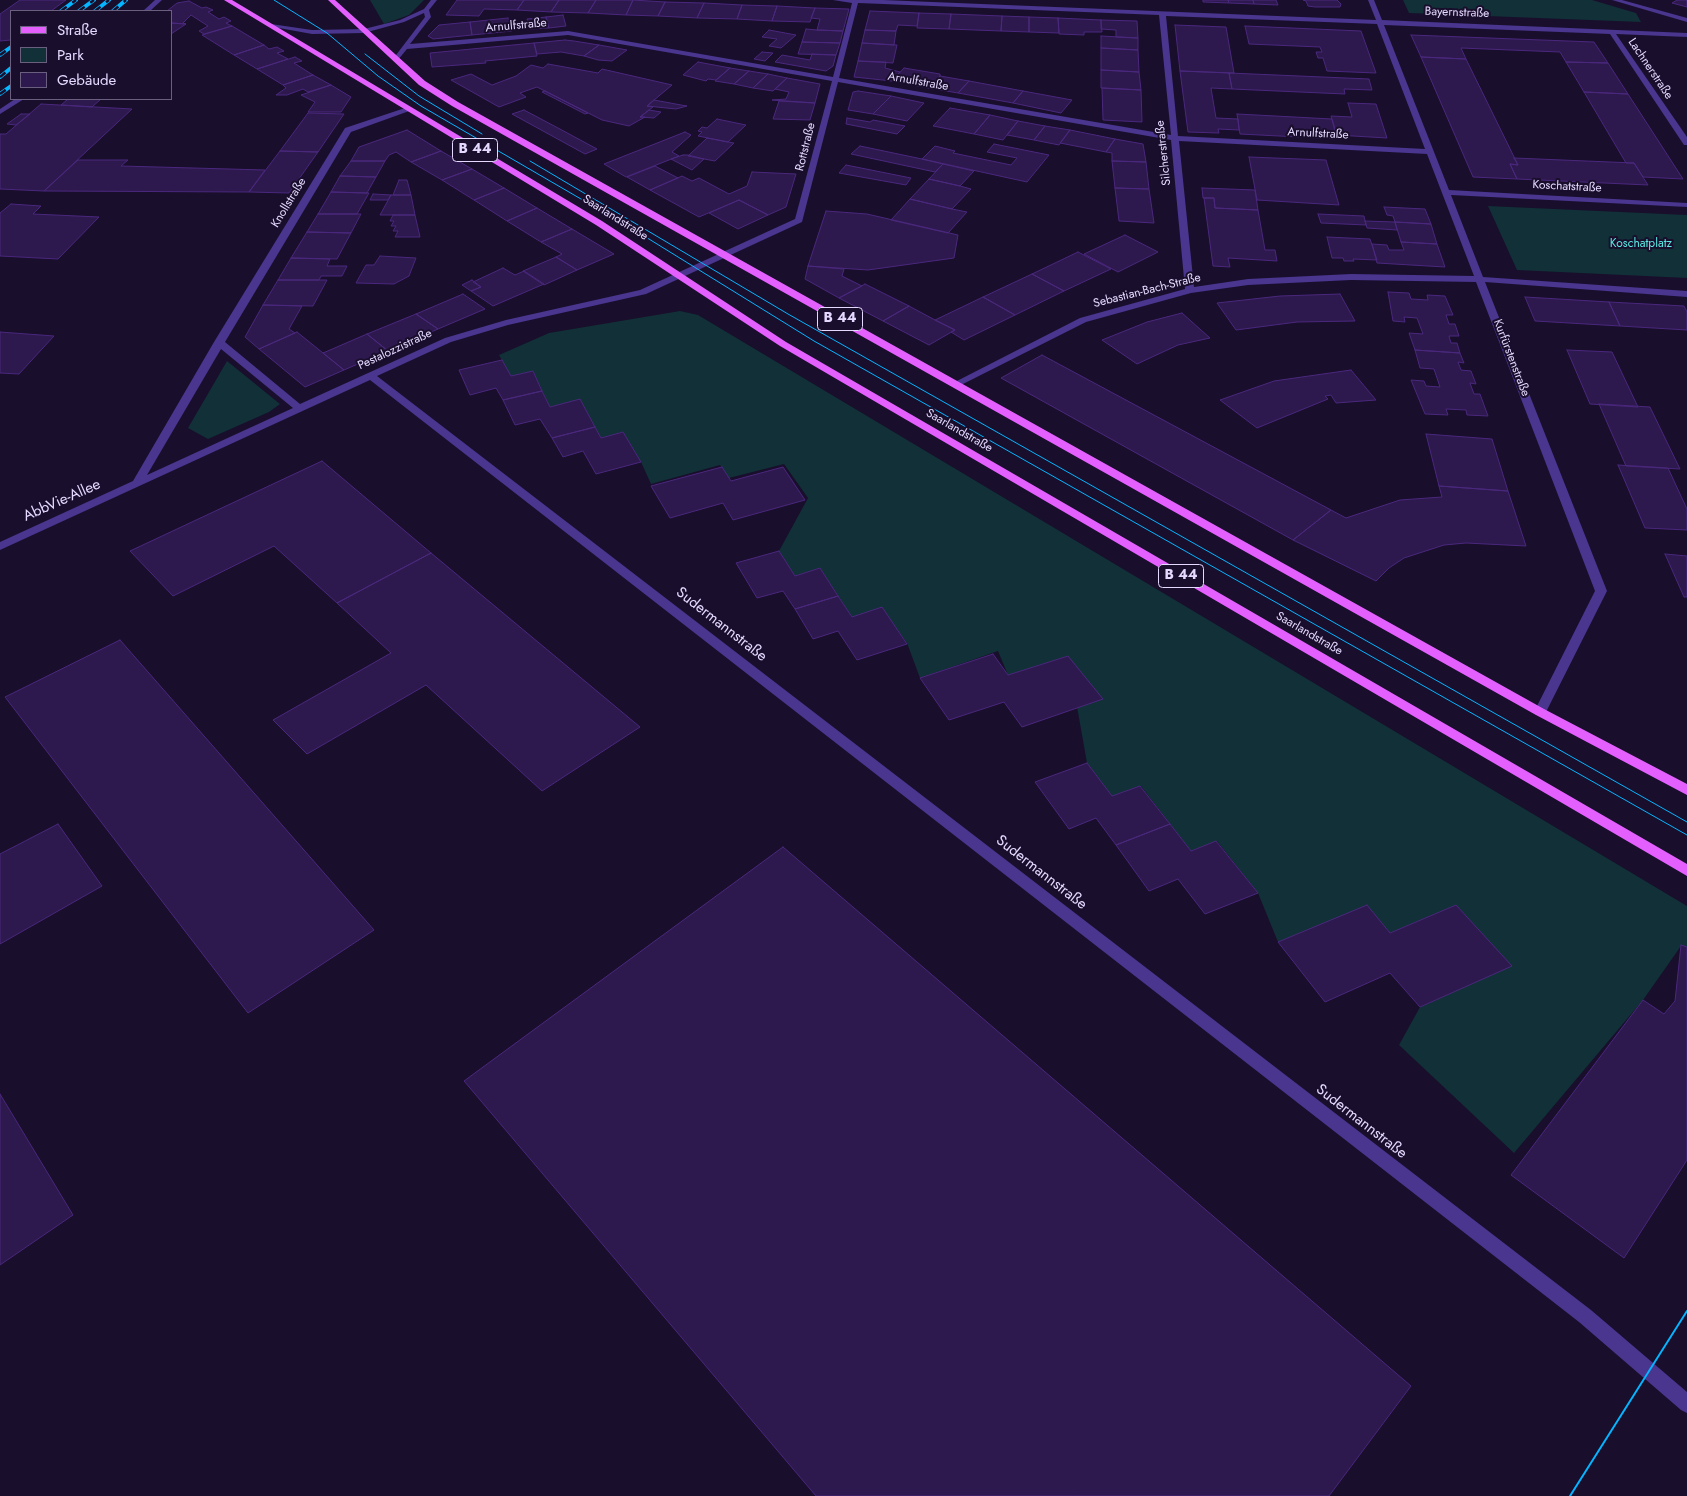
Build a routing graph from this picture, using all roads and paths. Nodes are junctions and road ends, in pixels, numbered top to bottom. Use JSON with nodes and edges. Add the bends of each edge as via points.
{"nodes":[{"id":1,"x":159,"y":0,"type":"edge"},
{"id":2,"x":227,"y":0,"type":"edge"},
{"id":3,"x":331,"y":0,"type":"edge"},
{"id":4,"x":434,"y":0,"type":"edge"},
{"id":5,"x":836,"y":0,"type":"edge"},
{"id":6,"x":856,"y":0,"type":"edge"},
{"id":7,"x":1371,"y":0,"type":"edge"},
{"id":8,"x":1615,"y":0,"type":"edge"},
{"id":9,"x":147,"y":10,"type":"edge"},
{"id":10,"x":426,"y":10,"type":"junction"},
{"id":11,"x":1162,"y":13,"type":"junction"},
{"id":12,"x":1687,"y":20,"type":"edge"},
{"id":13,"x":1379,"y":21,"type":"junction"},
{"id":14,"x":271,"y":26,"type":"junction"},
{"id":15,"x":364,"y":31,"type":"junction"},
{"id":16,"x":1611,"y":31,"type":"junction"},
{"id":17,"x":1687,"y":34,"type":"edge"},
{"id":18,"x":405,"y":48,"type":"junction"},
{"id":19,"x":395,"y":60,"type":"junction"},
{"id":20,"x":835,"y":79,"type":"junction"},
{"id":21,"x":18,"y":100,"type":"edge"},
{"id":22,"x":408,"y":110,"type":"junction"},
{"id":23,"x":0,"y":112,"type":"edge"},
{"id":24,"x":1174,"y":138,"type":"junction"},
{"id":25,"x":1687,"y":143,"type":"edge"},
{"id":26,"x":1430,"y":152,"type":"junction"},
{"id":27,"x":1446,"y":192,"type":"junction"},
{"id":28,"x":1687,"y":205,"type":"edge"},
{"id":29,"x":724,"y":255,"type":"junction"},
{"id":30,"x":678,"y":276,"type":"junction"},
{"id":31,"x":1480,"y":279,"type":"junction"},
{"id":32,"x":1190,"y":290,"type":"junction"},
{"id":33,"x":1687,"y":294,"type":"edge"},
{"id":34,"x":219,"y":342,"type":"junction"},
{"id":35,"x":370,"y":375,"type":"junction"},
{"id":36,"x":956,"y":384,"type":"junction"},
{"id":37,"x":299,"y":408,"type":"junction"},
{"id":38,"x":136,"y":484,"type":"junction"},
{"id":39,"x":0,"y":546,"type":"edge"},
{"id":40,"x":1540,"y":712,"type":"junction"},
{"id":41,"x":1687,"y":790,"type":"edge"},
{"id":42,"x":1687,"y":871,"type":"edge"},
{"id":43,"x":1687,"y":1404,"type":"edge"}],
"edges":[{"from":1,"to":9,"type":"street"},
{"from":2,"to":14,"type":"main road","name":"Saarlandstraße","number":"B 44"},
{"from":3,"to":15,"type":"main road","name":"Saarlandstraße","number":"B 44"},
{"from":4,"to":10,"type":"street"},
{"from":5,"to":6,"type":"street","name":"Bayernstraße"},
{"from":6,"to":11,"type":"street","name":"Bayernstraße","via":[[1127,9]]},
{"from":6,"to":20,"type":"street","name":"Rottstraße"},
{"from":7,"to":13,"type":"street","name":"Kurfürstenstraße"},
{"from":8,"to":12,"type":"street"},
{"from":10,"to":15,"type":"street","via":[[402,21]]},
{"from":10,"to":18,"type":"street","via":[[428,17]]},
{"from":11,"to":13,"type":"street","name":"Bayernstraße"},
{"from":11,"to":24,"type":"street","name":"Silcherstraße"},
{"from":13,"to":16,"type":"street","name":"Bayernstraße"},
{"from":13,"to":26,"type":"street","name":"Kurfürstenstraße"},
{"from":14,"to":15,"type":"street","via":[[312,32]]},
{"from":14,"to":22,"type":"main road","name":"Saarlandstraße","number":"B 44"},
{"from":15,"to":19,"type":"main road","name":"Saarlandstraße","number":"B 44"},
{"from":16,"to":17,"type":"street","name":"Bayernstraße"},
{"from":16,"to":25,"type":"street","name":"Lachnerstraße"},
{"from":18,"to":19,"type":"street"},
{"from":18,"to":20,"type":"street","name":"Arnulfstraße","via":[[568,32]]},
{"from":19,"to":29,"type":"main road","name":"Saarlandstraße","number":"B 44","via":[[422,83],[455,104]]},
{"from":20,"to":24,"type":"street","name":"Arnulfstraße"},
{"from":20,"to":29,"type":"street","name":"Rottstraße","via":[[800,220]]},
{"from":21,"to":23,"type":"street"},
{"from":22,"to":30,"type":"main road","name":"Saarlandstraße","number":"B 44","via":[[599,224]]},
{"from":22,"to":34,"type":"street","name":"Knollstraße","via":[[348,130]]},
{"from":24,"to":26,"type":"street","name":"Arnulfstraße"},
{"from":24,"to":32,"type":"street","name":"Silcherstraße"},
{"from":26,"to":27,"type":"street","name":"Kurfürstenstraße"},
{"from":27,"to":28,"type":"street","name":"Koschatstraße"},
{"from":27,"to":31,"type":"street","name":"Kurfürstenstraße"},
{"from":29,"to":30,"type":"street","name":"Pestalozzistraße"},
{"from":29,"to":36,"type":"main road","name":"Saarlandstraße","number":"B 44"},
{"from":30,"to":35,"type":"street","name":"Pestalozzistraße","via":[[643,292],[506,323],[448,340]]},
{"from":30,"to":42,"type":"main road","name":"Saarlandstraße","number":"B 44","via":[[783,344]]},
{"from":31,"to":32,"type":"street","name":"Sebastian-Bach-Straße","via":[[1351,277],[1248,282]]},
{"from":31,"to":33,"type":"street"},
{"from":31,"to":40,"type":"street","name":"Kurfürstenstraße","via":[[1601,591]]},
{"from":32,"to":36,"type":"street","name":"Sebastian-Bach-Straße","via":[[1084,320]]},
{"from":34,"to":37,"type":"street"},
{"from":34,"to":38,"type":"street","name":"Knollstraße"},
{"from":35,"to":37,"type":"street","name":"Pestalozzistraße"},
{"from":35,"to":43,"type":"street","name":"Sudermannstraße","via":[[1585,1316]]},
{"from":36,"to":40,"type":"main road","name":"Saarlandstraße","number":"B 44"},
{"from":37,"to":38,"type":"street","name":"Pestalozzistraße"},
{"from":38,"to":39,"type":"street","name":"AbbVie-Allee"},
{"from":40,"to":41,"type":"main road","name":"Saarlandstraße","number":"B 44"}]}
